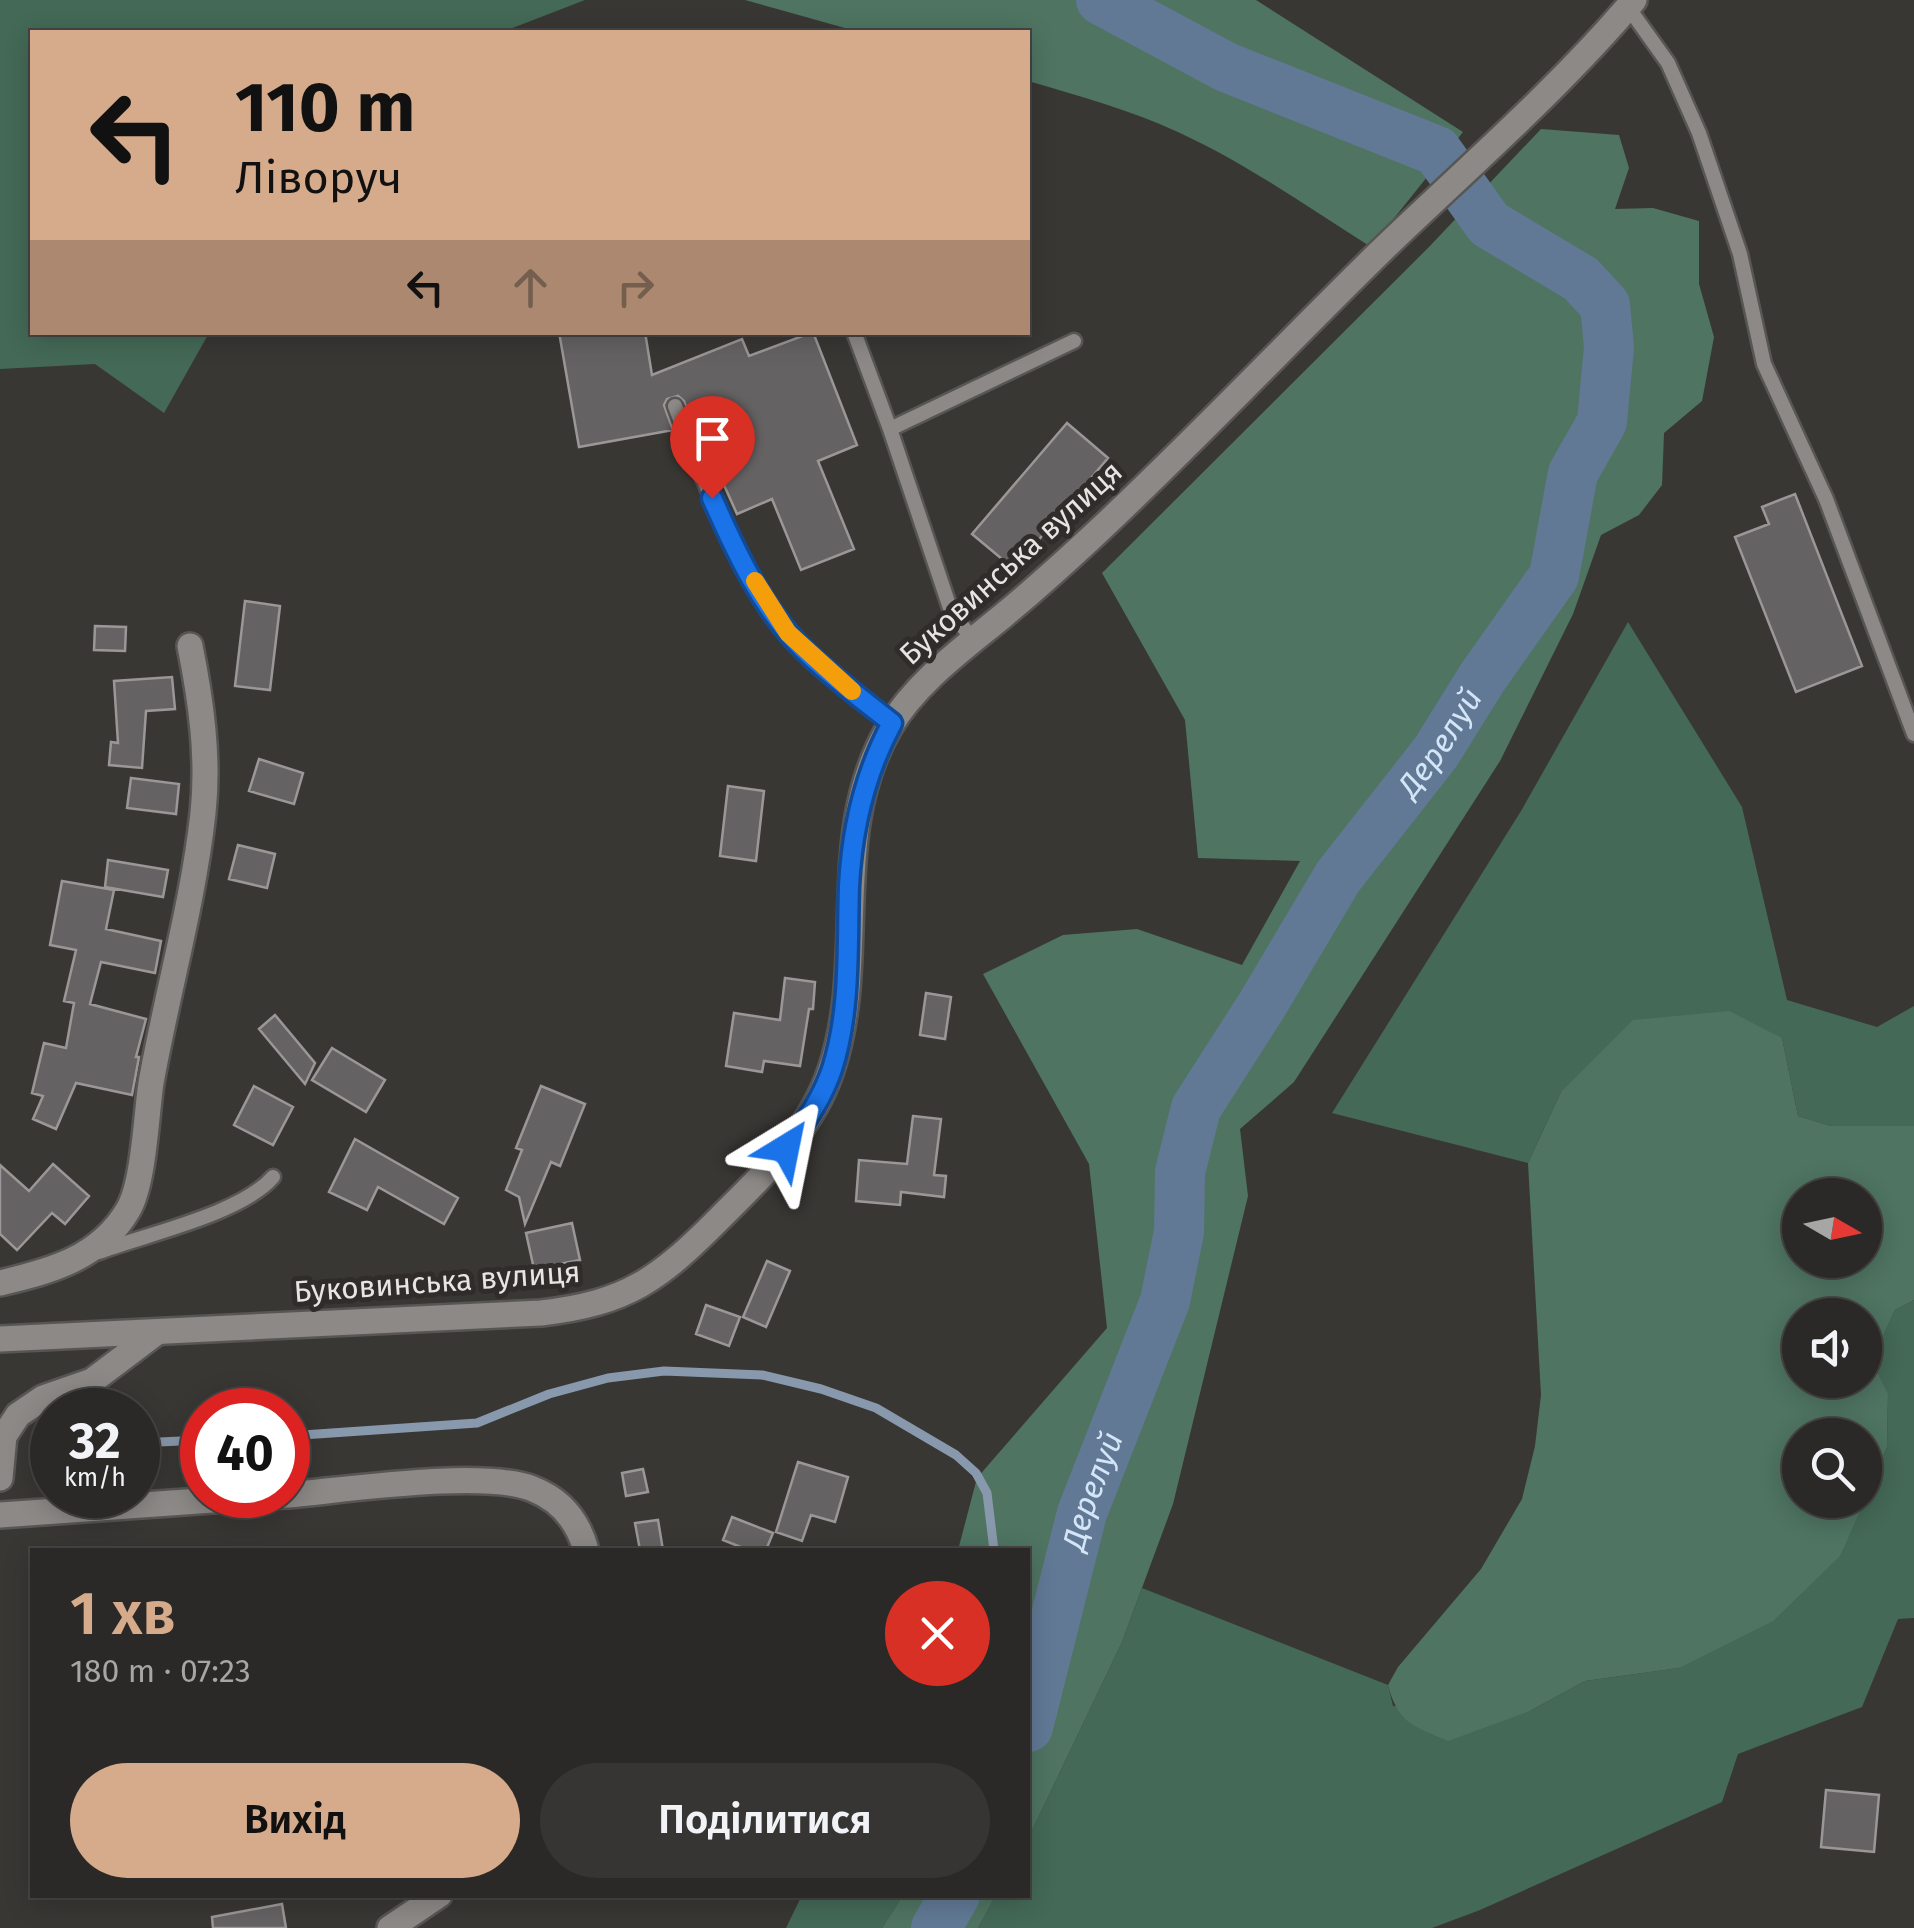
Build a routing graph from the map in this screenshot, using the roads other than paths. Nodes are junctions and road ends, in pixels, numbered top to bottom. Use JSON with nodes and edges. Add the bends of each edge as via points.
{"nodes":[{"id":1,"x":1631,"y":4,"type":"edge"},
{"id":2,"x":855,"y":335,"type":"edge"},
{"id":3,"x":1074,"y":341,"type":"dead end"},
{"id":4,"x":676,"y":406,"type":"dead end"},
{"id":5,"x":890,"y":429,"type":"junction"},
{"id":6,"x":973,"y":640,"type":"junction"},
{"id":7,"x":190,"y":646,"type":"dead end"},
{"id":8,"x":892,"y":723,"type":"junction"},
{"id":9,"x":1914,"y":734,"type":"edge"},
{"id":10,"x":273,"y":1177,"type":"dead end"},
{"id":11,"x":75,"y":1260,"type":"junction"},
{"id":12,"x":0,"y":1283,"type":"edge"},
{"id":13,"x":157,"y":1332,"type":"junction"},
{"id":14,"x":0,"y":1339,"type":"edge"},
{"id":15,"x":0,"y":1478,"type":"edge"},
{"id":16,"x":310,"y":1493,"type":"edge"},
{"id":17,"x":180,"y":1502,"type":"edge"},
{"id":18,"x":0,"y":1515,"type":"edge"},
{"id":19,"x":585,"y":1548,"type":"edge"},
{"id":20,"x":435,"y":1898,"type":"edge"},
{"id":21,"x":390,"y":1928,"type":"edge"}],
"edges":[{"from":1,"to":6,"type":"street","name":"Буковинська вулиця","via":[[1478,163],[1095,534]]},
{"from":1,"to":9,"type":"lane","via":[[1668,63],[1699,133],[1740,254],[1764,364],[1826,500]]},
{"from":2,"to":5,"type":"lane"},
{"from":3,"to":5,"type":"lane"},
{"from":4,"to":8,"type":"lane","via":[[764,599],[803,649]]},
{"from":5,"to":6,"type":"lane","via":[[952,611]]},
{"from":6,"to":8,"type":"street","name":"Буковинська вулиця"},
{"from":7,"to":11,"type":"street","via":[[203,723],[203,810],[136,1186],[116,1226]]},
{"from":8,"to":13,"type":"street","name":"Буковинська вулиця","via":[[857,822],[843,1012],[831,1071],[786,1148],[664,1271],[620,1296],[560,1310]]},
{"from":10,"to":11,"type":"lane","via":[[236,1203]]},
{"from":11,"to":12,"type":"street"},
{"from":13,"to":14,"type":"street","name":"Буковинська вулиця"},
{"from":13,"to":15,"type":"street","via":[[92,1380],[18,1415],[4,1436]]},
{"from":16,"to":19,"type":"street","via":[[508,1482],[540,1492],[565,1510]]},
{"from":17,"to":18,"type":"street"},
{"from":20,"to":21,"type":"street"}]}
